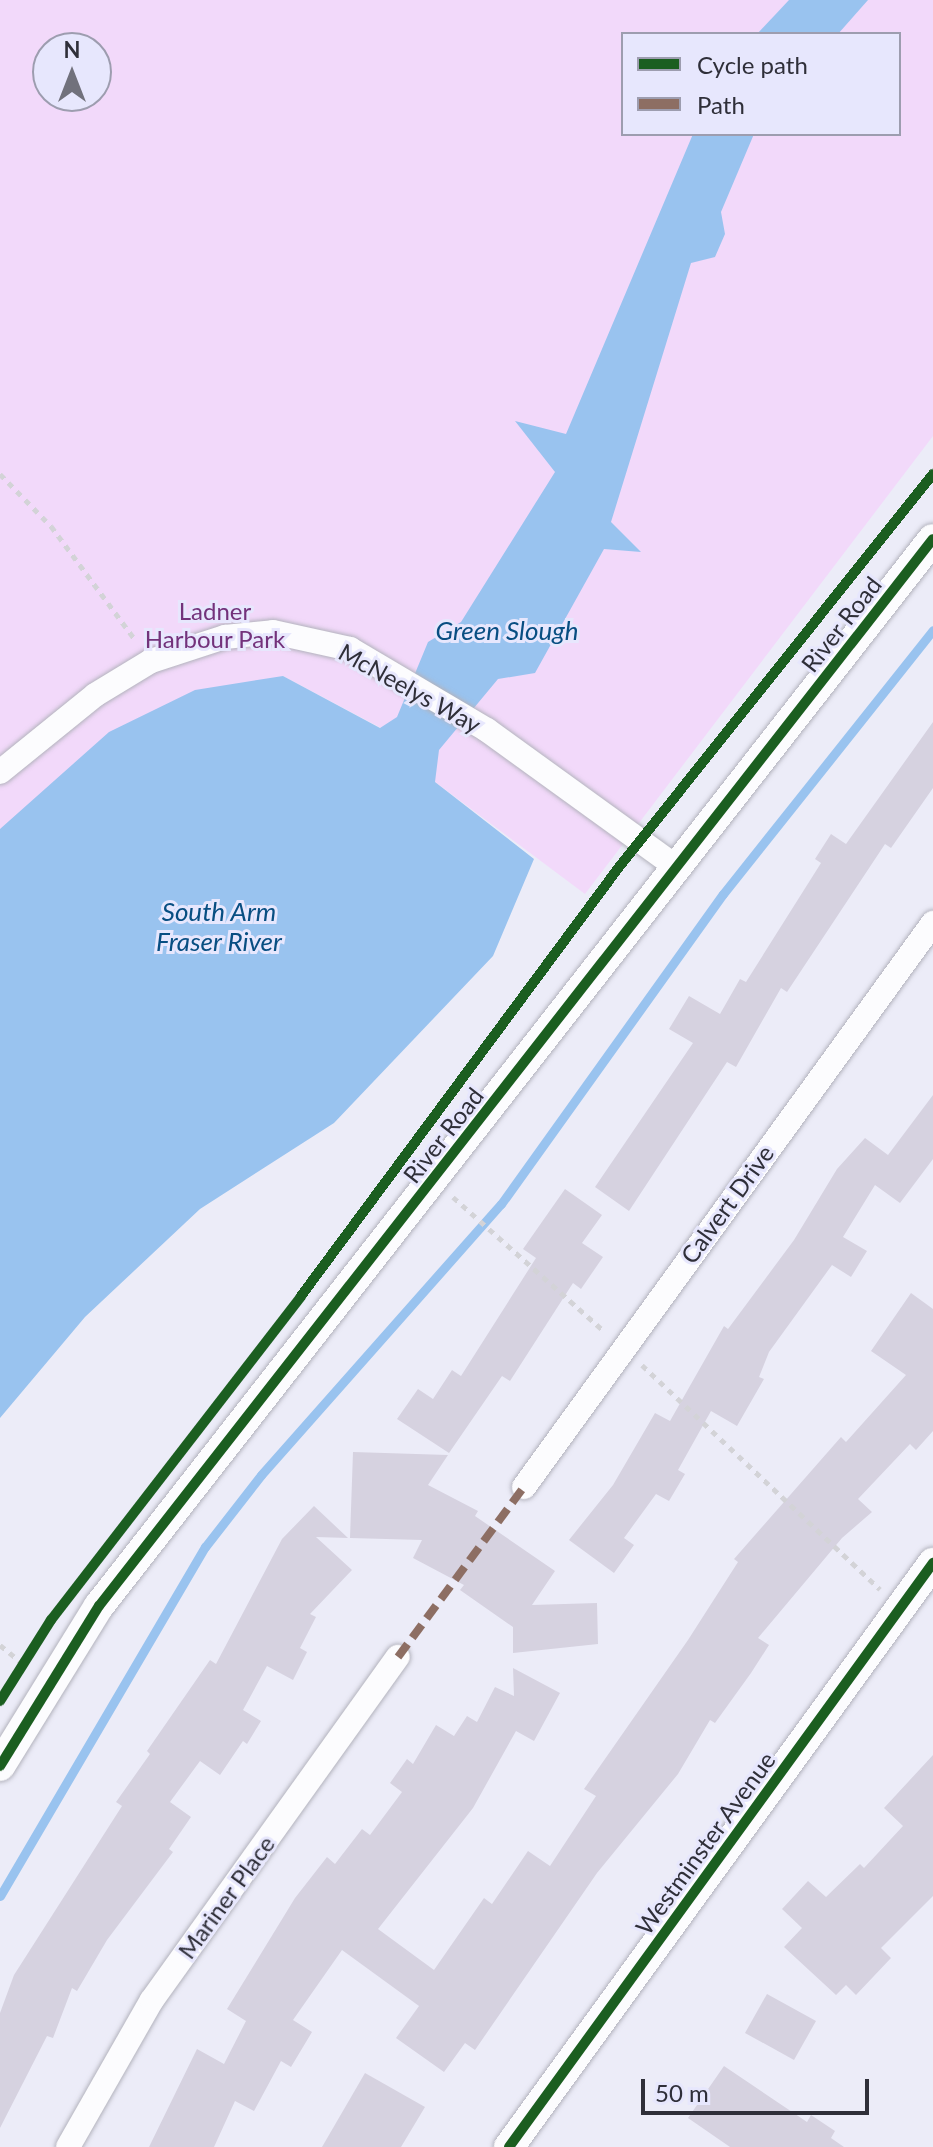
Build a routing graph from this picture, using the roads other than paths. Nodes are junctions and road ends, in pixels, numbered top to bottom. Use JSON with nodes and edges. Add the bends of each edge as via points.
{"nodes":[{"id":1,"x":933,"y":539,"type":"edge"},
{"id":2,"x":0,"y":772,"type":"edge"},
{"id":3,"x":675,"y":866,"type":"junction"},
{"id":4,"x":933,"y":923,"type":"edge"},
{"id":5,"x":524,"y":1487,"type":"dead end"},
{"id":6,"x":933,"y":1563,"type":"edge"},
{"id":7,"x":398,"y":1657,"type":"dead end"},
{"id":8,"x":0,"y":1766,"type":"edge"},
{"id":9,"x":68,"y":2147,"type":"edge"},
{"id":10,"x":509,"y":2147,"type":"edge"}],
"edges":[{"from":1,"to":3,"type":"street","name":"River Road"},
{"from":2,"to":3,"type":"street","name":"McNeelys Way","via":[[95,695],[151,661],[225,637],[273,632],[350,649],[487,730]]},
{"from":3,"to":8,"type":"street","name":"River Road","via":[[99,1606]]},
{"from":4,"to":5,"type":"street","name":"Calvert Drive"},
{"from":6,"to":10,"type":"street","name":"Westminster Avenue"},
{"from":7,"to":9,"type":"street","name":"Mariner Place","via":[[152,2000]]}]}
